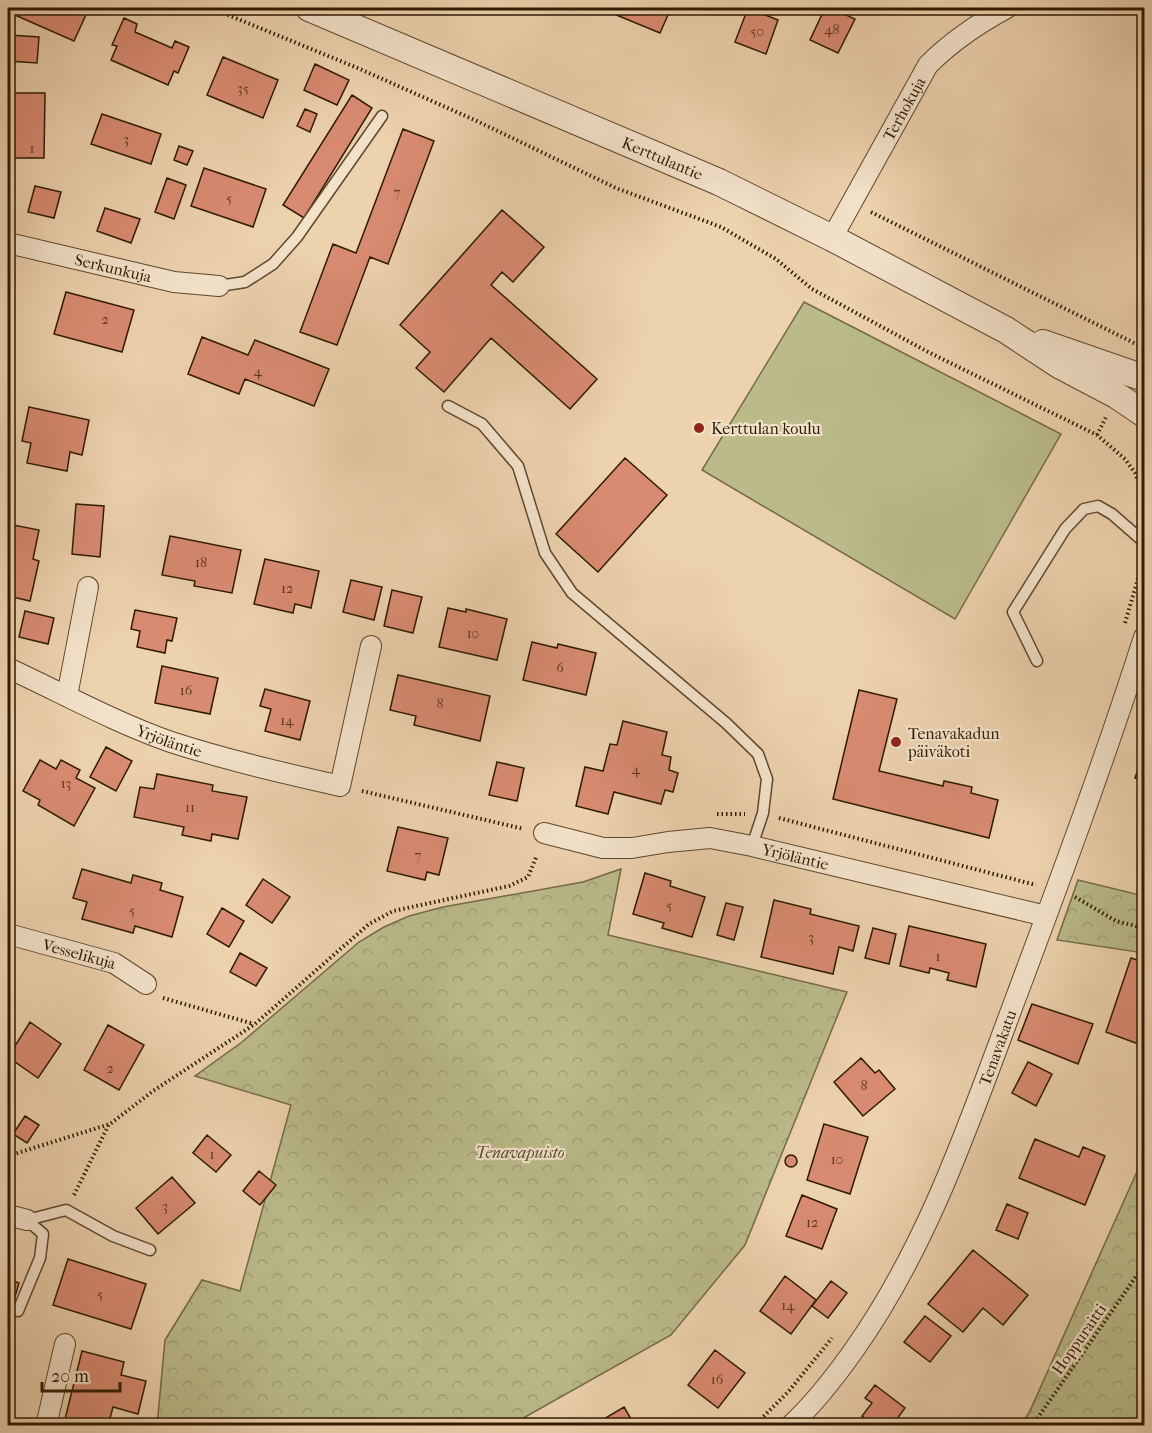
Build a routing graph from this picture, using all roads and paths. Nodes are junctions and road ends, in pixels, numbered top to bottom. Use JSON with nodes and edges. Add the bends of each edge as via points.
{"nodes":[{"id":1,"x":212,"y":8,"type":"edge"},
{"id":2,"x":309,"y":8,"type":"edge"},
{"id":3,"x":1007,"y":8,"type":"edge"},
{"id":4,"x":382,"y":116,"type":"dead end"},
{"id":5,"x":852,"y":202,"type":"junction"},
{"id":6,"x":832,"y":238,"type":"junction"},
{"id":7,"x":8,"y":243,"type":"edge"},
{"id":8,"x":219,"y":286,"type":"joint"},
{"id":9,"x":1006,"y":330,"type":"junction"},
{"id":10,"x":1144,"y":346,"type":"edge"},
{"id":11,"x":1144,"y":378,"type":"edge"},
{"id":12,"x":448,"y":406,"type":"dead end"},
{"id":13,"x":1144,"y":414,"type":"edge"},
{"id":14,"x":1144,"y":495,"type":"edge"},
{"id":15,"x":1144,"y":542,"type":"edge"},
{"id":16,"x":1144,"y":557,"type":"edge"},
{"id":17,"x":88,"y":587,"type":"dead end"},
{"id":18,"x":1123,"y":630,"type":"dead end"},
{"id":19,"x":1144,"y":637,"type":"edge"},
{"id":20,"x":371,"y":646,"type":"dead end"},
{"id":21,"x":1037,"y":661,"type":"dead end"},
{"id":22,"x":8,"y":668,"type":"edge"},
{"id":23,"x":67,"y":696,"type":"junction"},
{"id":24,"x":543,"y":833,"type":"joint"},
{"id":25,"x":752,"y":846,"type":"junction"},
{"id":26,"x":1032,"y":884,"type":"dead end"},
{"id":27,"x":1024,"y":910,"type":"junction"},
{"id":28,"x":1046,"y":916,"type":"junction"},
{"id":29,"x":8,"y":934,"type":"edge"},
{"id":30,"x":146,"y":984,"type":"joint"},
{"id":31,"x":255,"y":1024,"type":"junction"},
{"id":32,"x":110,"y":1124,"type":"junction"},
{"id":33,"x":8,"y":1156,"type":"edge"},
{"id":34,"x":66,"y":1210,"type":"junction"},
{"id":35,"x":8,"y":1215,"type":"edge"},
{"id":36,"x":27,"y":1220,"type":"junction"},
{"id":37,"x":150,"y":1250,"type":"dead end"},
{"id":38,"x":1144,"y":1265,"type":"edge"},
{"id":39,"x":18,"y":1311,"type":"dead end"},
{"id":40,"x":834,"y":1336,"type":"dead end"},
{"id":41,"x":65,"y":1344,"type":"dead end"},
{"id":42,"x":46,"y":1425,"type":"edge"},
{"id":43,"x":754,"y":1425,"type":"edge"},
{"id":44,"x":790,"y":1425,"type":"edge"},
{"id":45,"x":1032,"y":1425,"type":"edge"}],
"edges":[{"from":1,"to":14,"type":"path","via":[[479,122],[616,188],[721,227],[776,259],[822,294],[930,353],[1097,435],[1125,459]]},
{"from":2,"to":6,"type":"street","name":"Kerttulantie","via":[[719,182]]},
{"from":3,"to":5,"type":"street","name":"Terhokuja","via":[[948,44],[928,65]]},
{"from":4,"to":8,"type":"lane","via":[[297,237],[273,264],[245,282]]},
{"from":5,"to":6,"type":"street","name":"Terhokuja"},
{"from":5,"to":10,"type":"path"},
{"from":6,"to":9,"type":"street","name":"Kerttulantie"},
{"from":7,"to":8,"type":"street","name":"Serkunkuja","via":[[174,282]]},
{"from":9,"to":11,"type":"street","name":"Kerttulantie"},
{"from":9,"to":13,"type":"street","name":"Kerttulantie"},
{"from":12,"to":25,"type":"lane","via":[[482,424],[518,466],[545,553],[572,593],[758,754],[766,779],[763,813]]},
{"from":15,"to":21,"type":"lane","via":[[1098,506],[1084,509],[1065,529],[1013,612]]},
{"from":16,"to":18,"type":"path"},
{"from":17,"to":23,"type":"street"},
{"from":19,"to":28,"type":"street","name":"Tenavakatu"},
{"from":20,"to":23,"type":"street","name":"Yrjöläntie","via":[[340,786],[172,742],[111,719]]},
{"from":22,"to":23,"type":"street","name":"Yrjöläntie"},
{"from":24,"to":25,"type":"street","name":"Yrjöläntie","via":[[603,848],[710,838]]},
{"from":24,"to":31,"type":"path","via":[[528,877],[509,886],[393,911],[369,924]]},
{"from":25,"to":27,"type":"street","name":"Yrjöläntie"},
{"from":26,"to":27,"type":"path"},
{"from":27,"to":28,"type":"street","name":"Yrjöläntie"},
{"from":28,"to":44,"type":"street","name":"Tenavakatu","via":[[957,1154],[915,1248],[875,1321],[806,1411]]},
{"from":29,"to":30,"type":"street","name":"Vesselikuja","via":[[114,963]]},
{"from":30,"to":31,"type":"path","via":[[165,999]]},
{"from":31,"to":32,"type":"path"},
{"from":32,"to":33,"type":"path"},
{"from":32,"to":34,"type":"path"},
{"from":34,"to":36,"type":"lane"},
{"from":34,"to":37,"type":"lane","via":[[113,1236]]},
{"from":35,"to":36,"type":"street"},
{"from":36,"to":39,"type":"lane","via":[[43,1234],[40,1258]]},
{"from":38,"to":45,"type":"path","name":"Hoppuraitti"},
{"from":40,"to":43,"type":"path","via":[[789,1391]]},
{"from":41,"to":42,"type":"street"}]}
